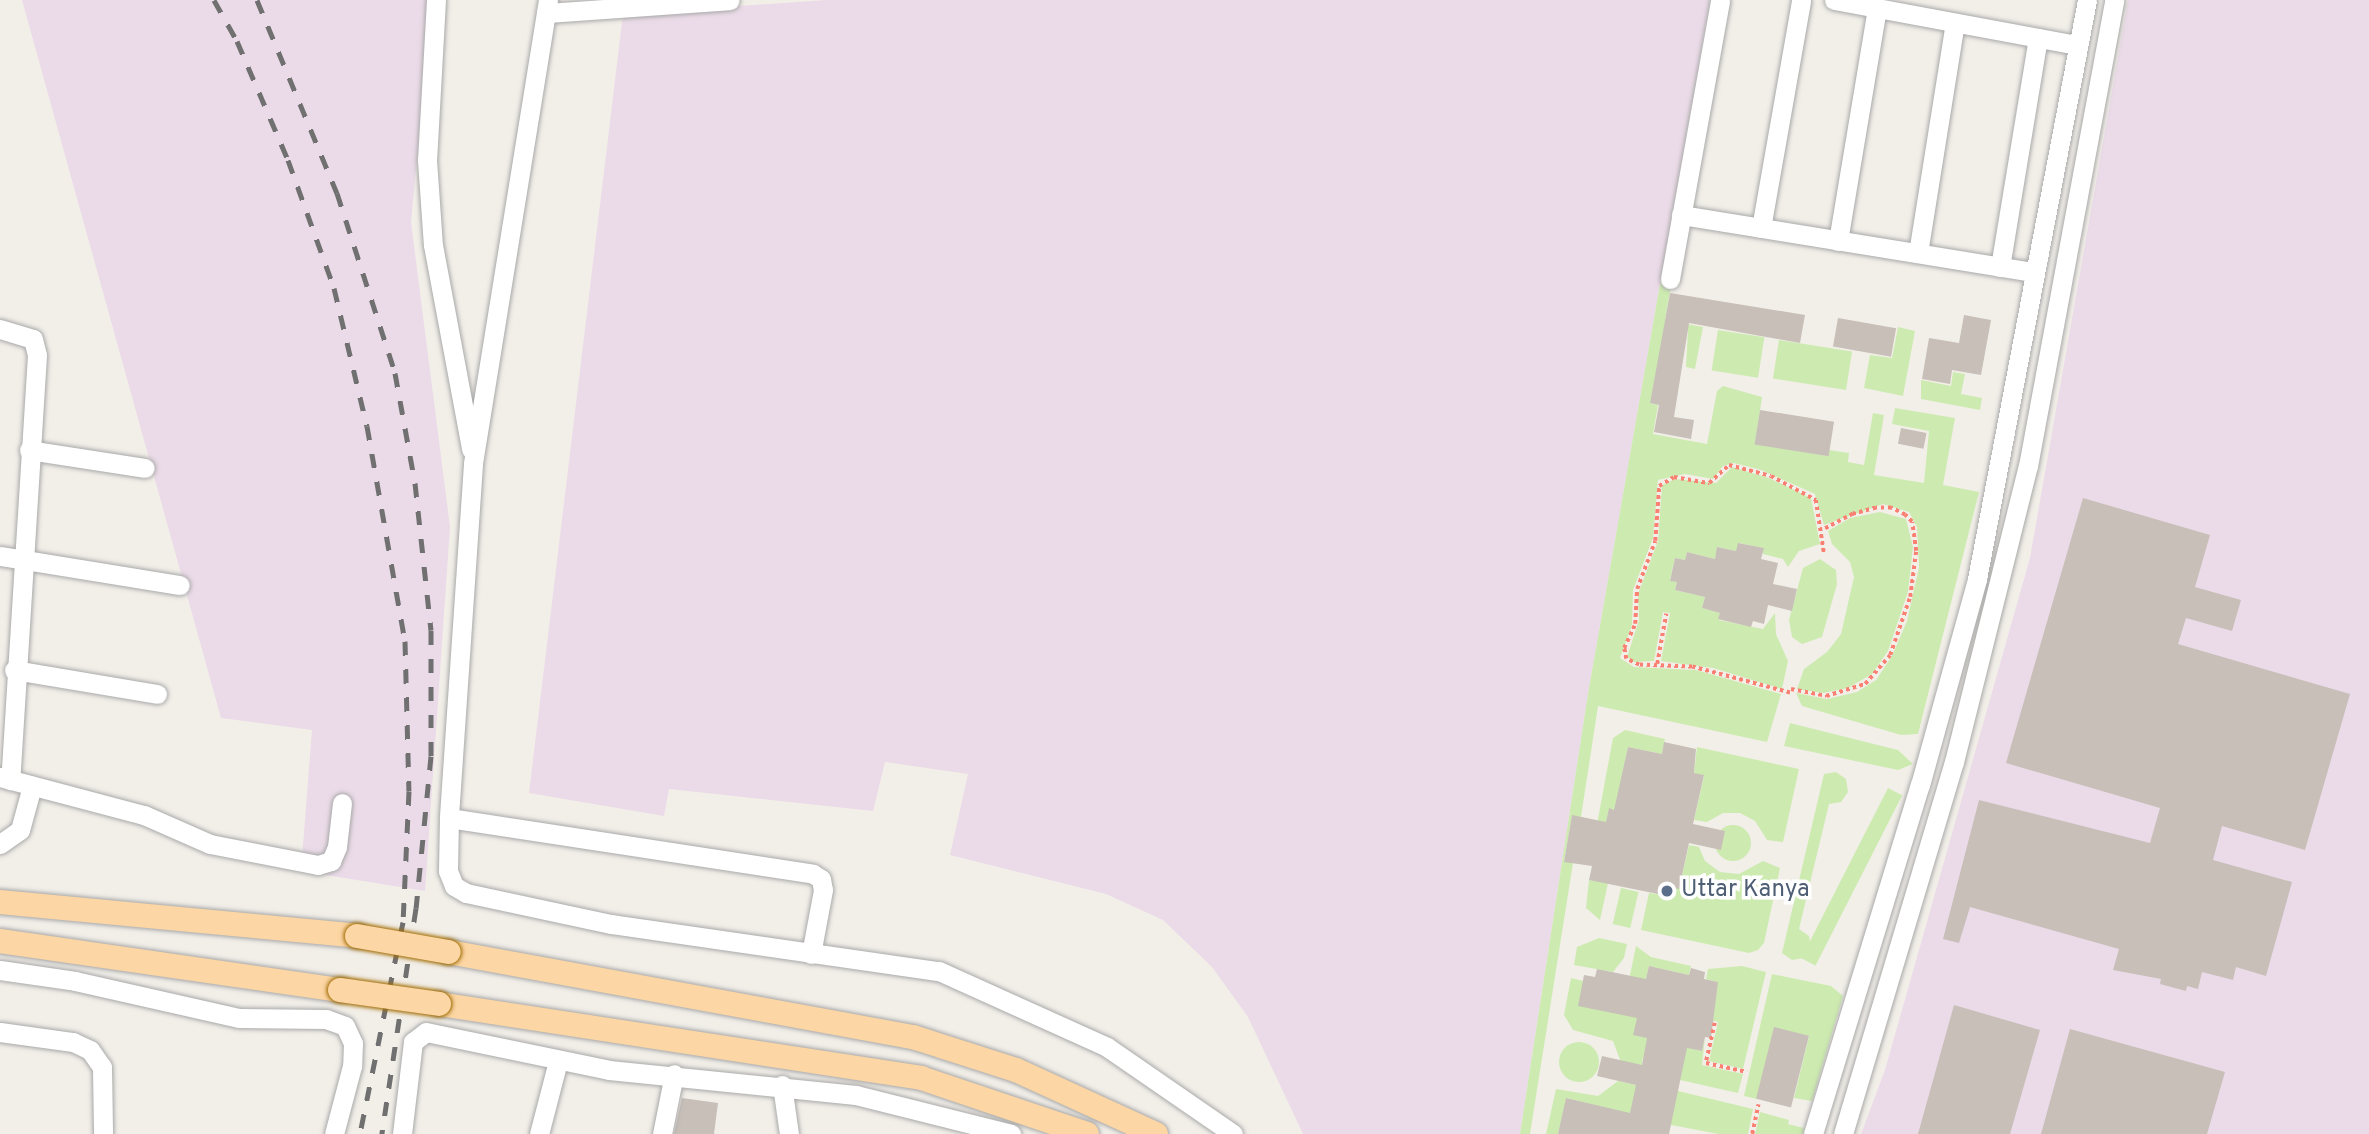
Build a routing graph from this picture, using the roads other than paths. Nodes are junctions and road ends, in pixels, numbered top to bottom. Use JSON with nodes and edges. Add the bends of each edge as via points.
{"nodes":[{"id":1,"x":436,"y":0,"type":"edge"},
{"id":2,"x":718,"y":0,"type":"edge"},
{"id":3,"x":1720,"y":0,"type":"edge"},
{"id":4,"x":1801,"y":0,"type":"edge"},
{"id":5,"x":1834,"y":0,"type":"edge"},
{"id":6,"x":2087,"y":0,"type":"edge"},
{"id":7,"x":2114,"y":0,"type":"edge"},
{"id":8,"x":547,"y":6,"type":"edge"},
{"id":9,"x":1877,"y":8,"type":"junction"},
{"id":10,"x":1955,"y":23,"type":"junction"},
{"id":11,"x":2038,"y":38,"type":"junction"},
{"id":12,"x":2077,"y":45,"type":"junction"},
{"id":13,"x":1681,"y":215,"type":"junction"},
{"id":14,"x":1761,"y":228,"type":"junction"},
{"id":15,"x":1838,"y":241,"type":"junction"},
{"id":16,"x":1918,"y":253,"type":"junction"},
{"id":17,"x":2000,"y":267,"type":"junction"},
{"id":18,"x":2033,"y":272,"type":"junction"},
{"id":19,"x":1670,"y":279,"type":"dead end"},
{"id":20,"x":0,"y":329,"type":"edge"},
{"id":21,"x":29,"y":450,"type":"junction"},
{"id":22,"x":473,"y":464,"type":"junction"},
{"id":23,"x":145,"y":468,"type":"dead end"},
{"id":24,"x":0,"y":556,"type":"edge"},
{"id":25,"x":21,"y":560,"type":"junction"},
{"id":26,"x":180,"y":585,"type":"dead end"},
{"id":27,"x":10,"y":659,"type":"edge"},
{"id":28,"x":157,"y":694,"type":"dead end"},
{"id":29,"x":5,"y":778,"type":"edge"},
{"id":30,"x":32,"y":786,"type":"junction"},
{"id":31,"x":342,"y":803,"type":"dead end"},
{"id":32,"x":449,"y":818,"type":"junction"},
{"id":33,"x":0,"y":844,"type":"edge"},
{"id":34,"x":1890,"y":883,"type":"junction"},
{"id":35,"x":1917,"y":890,"type":"junction"},
{"id":36,"x":0,"y":902,"type":"edge"},
{"id":37,"x":0,"y":941,"type":"edge"},
{"id":38,"x":811,"y":954,"type":"junction"},
{"id":39,"x":0,"y":970,"type":"edge"},
{"id":40,"x":0,"y":1032,"type":"edge"},
{"id":41,"x":558,"y":1061,"type":"junction"},
{"id":42,"x":674,"y":1074,"type":"junction"},
{"id":43,"x":782,"y":1085,"type":"junction"},
{"id":44,"x":103,"y":1134,"type":"edge"},
{"id":45,"x":334,"y":1134,"type":"edge"},
{"id":46,"x":402,"y":1134,"type":"edge"},
{"id":47,"x":539,"y":1134,"type":"edge"},
{"id":48,"x":662,"y":1134,"type":"edge"},
{"id":49,"x":789,"y":1134,"type":"edge"},
{"id":50,"x":1012,"y":1134,"type":"edge"},
{"id":51,"x":1087,"y":1134,"type":"edge"},
{"id":52,"x":1157,"y":1134,"type":"edge"},
{"id":53,"x":1233,"y":1134,"type":"edge"},
{"id":54,"x":1813,"y":1134,"type":"edge"},
{"id":55,"x":1843,"y":1134,"type":"edge"}],
"edges":[{"from":1,"to":22,"type":"street","via":[[427,160],[433,245]]},
{"from":2,"to":8,"type":"street"},
{"from":3,"to":13,"type":"street"},
{"from":4,"to":14,"type":"street"},
{"from":5,"to":9,"type":"street"},
{"from":6,"to":12,"type":"street"},
{"from":7,"to":35,"type":"street","via":[[2028,466]]},
{"from":8,"to":22,"type":"street"},
{"from":9,"to":10,"type":"street"},
{"from":9,"to":15,"type":"street"},
{"from":10,"to":11,"type":"street"},
{"from":10,"to":16,"type":"street"},
{"from":11,"to":12,"type":"street"},
{"from":11,"to":17,"type":"street"},
{"from":12,"to":18,"type":"street"},
{"from":13,"to":14,"type":"street"},
{"from":13,"to":19,"type":"street"},
{"from":14,"to":15,"type":"street"},
{"from":15,"to":16,"type":"street"},
{"from":16,"to":17,"type":"street"},
{"from":17,"to":18,"type":"street"},
{"from":18,"to":34,"type":"street","via":[[2019,369],[1977,579]]},
{"from":20,"to":21,"type":"street","via":[[33,339],[37,355]]},
{"from":21,"to":23,"type":"street"},
{"from":21,"to":25,"type":"street"},
{"from":22,"to":32,"type":"street"},
{"from":24,"to":25,"type":"street"},
{"from":25,"to":26,"type":"street"},
{"from":25,"to":27,"type":"street"},
{"from":27,"to":28,"type":"street"},
{"from":27,"to":29,"type":"street"},
{"from":29,"to":30,"type":"street"},
{"from":30,"to":31,"type":"street","via":[[144,815],[236,851],[318,865],[331,860],[337,847]]},
{"from":30,"to":33,"type":"street","via":[[20,830]]},
{"from":32,"to":38,"type":"street","via":[[448,871],[454,886],[466,893],[611,924]]},
{"from":32,"to":38,"type":"street","via":[[813,874],[821,879],[823,890]]},
{"from":34,"to":35,"type":"street"},
{"from":34,"to":54,"type":"street"},
{"from":35,"to":55,"type":"street"},
{"from":36,"to":52,"type":"main road","bridge":true,"via":[[357,936],[913,1037],[1016,1070]]},
{"from":37,"to":51,"type":"main road","bridge":true,"via":[[826,1060],[921,1078]]},
{"from":38,"to":53,"type":"street","via":[[914,965],[966,980],[1128,1059]]},
{"from":39,"to":45,"type":"street","via":[[75,981],[239,1018],[326,1019],[345,1026],[353,1043],[352,1066]]},
{"from":40,"to":44,"type":"street","via":[[72,1041],[90,1050],[102,1067]]},
{"from":41,"to":42,"type":"street"},
{"from":41,"to":46,"type":"street","via":[[421,1034],[413,1042]]},
{"from":41,"to":47,"type":"street"},
{"from":42,"to":43,"type":"street"},
{"from":42,"to":48,"type":"street"},
{"from":43,"to":49,"type":"street"},
{"from":43,"to":50,"type":"street","via":[[885,1101]]}]}
